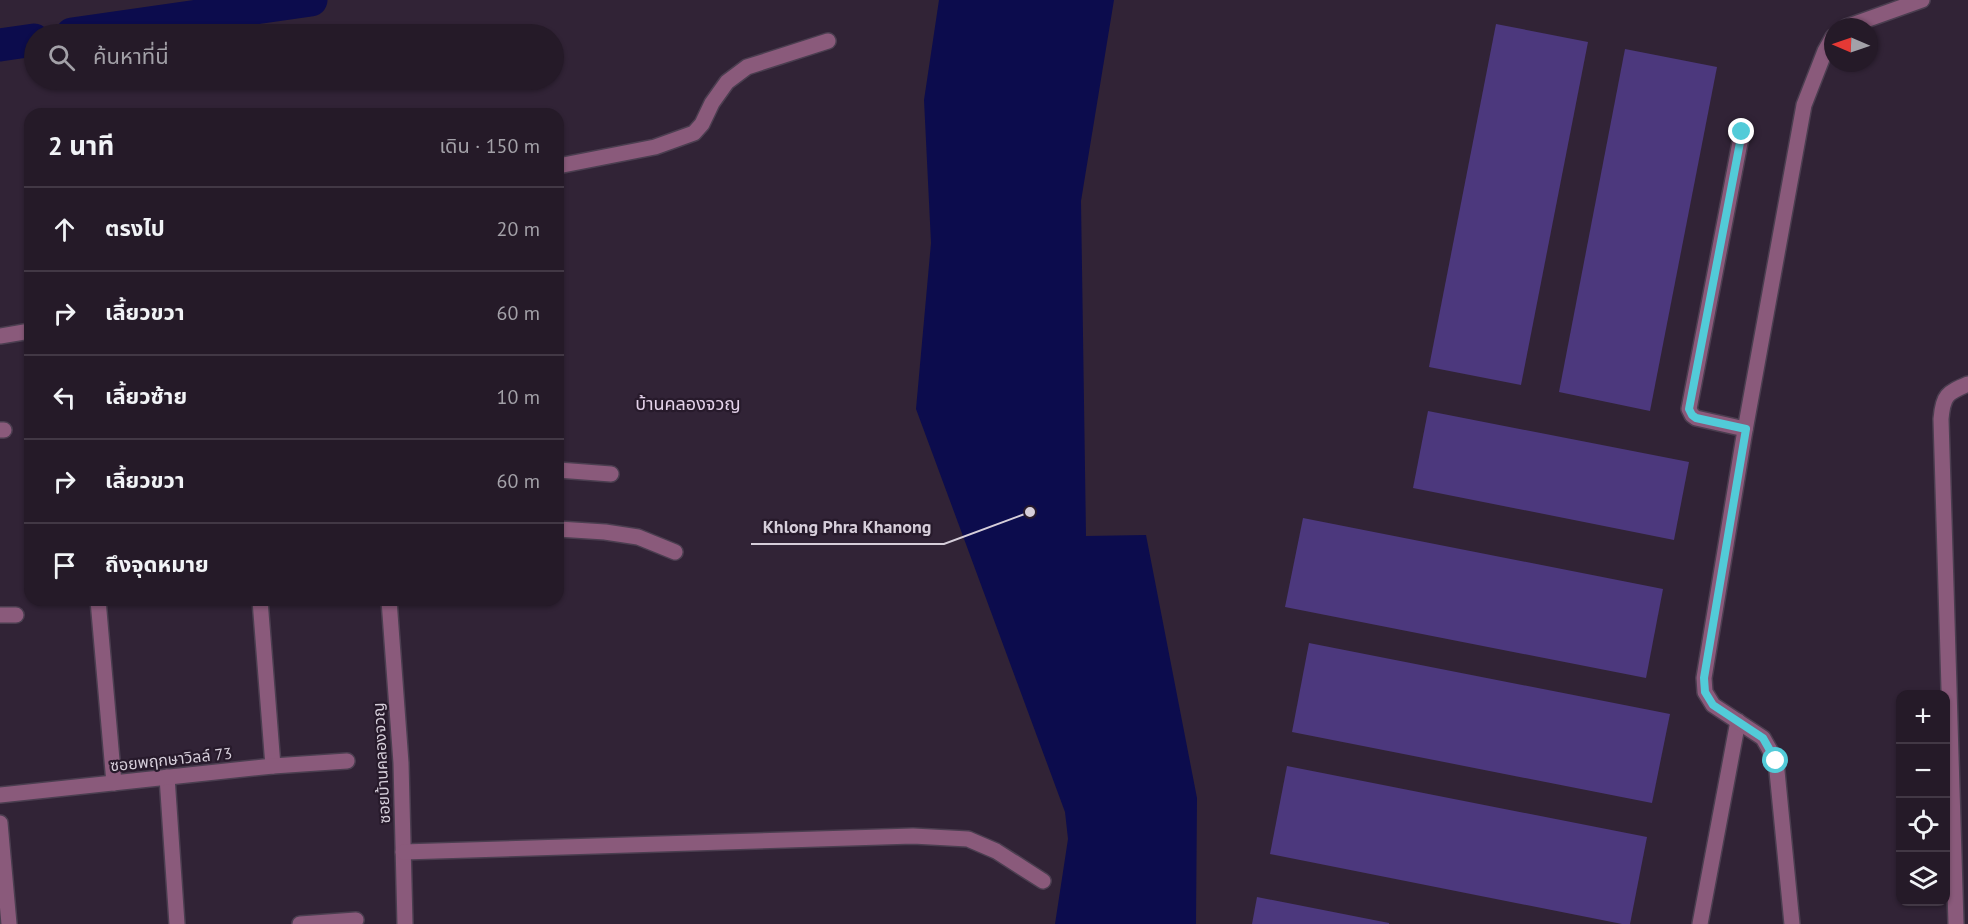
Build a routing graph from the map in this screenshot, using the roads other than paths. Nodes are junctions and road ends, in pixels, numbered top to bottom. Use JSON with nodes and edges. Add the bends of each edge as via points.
{"nodes":[{"id":1,"x":1914,"y":1,"type":"edge"},
{"id":2,"x":1870,"y":18,"type":"edge"},
{"id":3,"x":828,"y":41,"type":"dead end"},
{"id":4,"x":1824,"y":54,"type":"edge"},
{"id":5,"x":1742,"y":132,"type":"dead end"},
{"id":6,"x":564,"y":165,"type":"edge"},
{"id":7,"x":24,"y":332,"type":"edge"},
{"id":8,"x":0,"y":336,"type":"edge"},
{"id":9,"x":1968,"y":384,"type":"edge"},
{"id":10,"x":1746,"y":429,"type":"junction"},
{"id":11,"x":564,"y":470,"type":"edge"},
{"id":12,"x":611,"y":474,"type":"dead end"},
{"id":13,"x":564,"y":529,"type":"edge"},
{"id":14,"x":675,"y":552,"type":"dead end"},
{"id":15,"x":99,"y":606,"type":"edge"},
{"id":16,"x":260,"y":606,"type":"edge"},
{"id":17,"x":389,"y":606,"type":"edge"},
{"id":18,"x":0,"y":615,"type":"edge"},
{"id":19,"x":16,"y":615,"type":"dead end"},
{"id":20,"x":1738,"y":721,"type":"junction"},
{"id":21,"x":347,"y":760,"type":"dead end"},
{"id":22,"x":273,"y":766,"type":"junction"},
{"id":23,"x":167,"y":777,"type":"junction"},
{"id":24,"x":114,"y":783,"type":"junction"},
{"id":25,"x":0,"y":795,"type":"edge"},
{"id":26,"x":0,"y":823,"type":"edge"},
{"id":27,"x":403,"y":852,"type":"junction"},
{"id":28,"x":1043,"y":881,"type":"dead end"},
{"id":29,"x":356,"y":920,"type":"dead end"},
{"id":30,"x":9,"y":924,"type":"edge"},
{"id":31,"x":177,"y":924,"type":"edge"},
{"id":32,"x":300,"y":924,"type":"edge"},
{"id":33,"x":405,"y":924,"type":"edge"},
{"id":34,"x":1700,"y":924,"type":"edge"},
{"id":35,"x":1792,"y":924,"type":"edge"},
{"id":36,"x":1956,"y":924,"type":"edge"}],
"edges":[{"from":1,"to":2,"type":"street"},
{"from":3,"to":6,"type":"street","via":[[741,71],[727,82],[694,133],[655,147]]},
{"from":4,"to":10,"type":"street","via":[[1804,105]]},
{"from":5,"to":10,"type":"street","via":[[1689,409],[1696,418]]},
{"from":7,"to":8,"type":"street"},
{"from":9,"to":36,"type":"street","via":[[1953,390],[1942,402],[1941,419]]},
{"from":10,"to":20,"type":"street","via":[[1704,678],[1705,692],[1713,705]]},
{"from":11,"to":12,"type":"street"},
{"from":13,"to":14,"type":"street","via":[[638,537]]},
{"from":15,"to":24,"type":"street"},
{"from":16,"to":22,"type":"street"},
{"from":17,"to":27,"type":"street","name":"ซอยบ้านคลองจวญ"},
{"from":18,"to":19,"type":"street"},
{"from":20,"to":34,"type":"street"},
{"from":20,"to":35,"type":"street","via":[[1763,738],[1776,761]]},
{"from":21,"to":22,"type":"street","name":"ซอยพฤกษาวิลล์ 73"},
{"from":22,"to":23,"type":"street","name":"ซอยพฤกษาวิลล์ 73"},
{"from":23,"to":24,"type":"street","name":"ซอยพฤกษาวิลล์ 73"},
{"from":23,"to":31,"type":"street"},
{"from":24,"to":25,"type":"street","name":"ซอยพฤกษาวิลล์ 73"},
{"from":26,"to":30,"type":"street"},
{"from":27,"to":28,"type":"street","via":[[913,836],[968,839],[996,851]]},
{"from":27,"to":33,"type":"street","name":"ซอยบ้านคลองจวญ"},
{"from":29,"to":32,"type":"street"}]}
